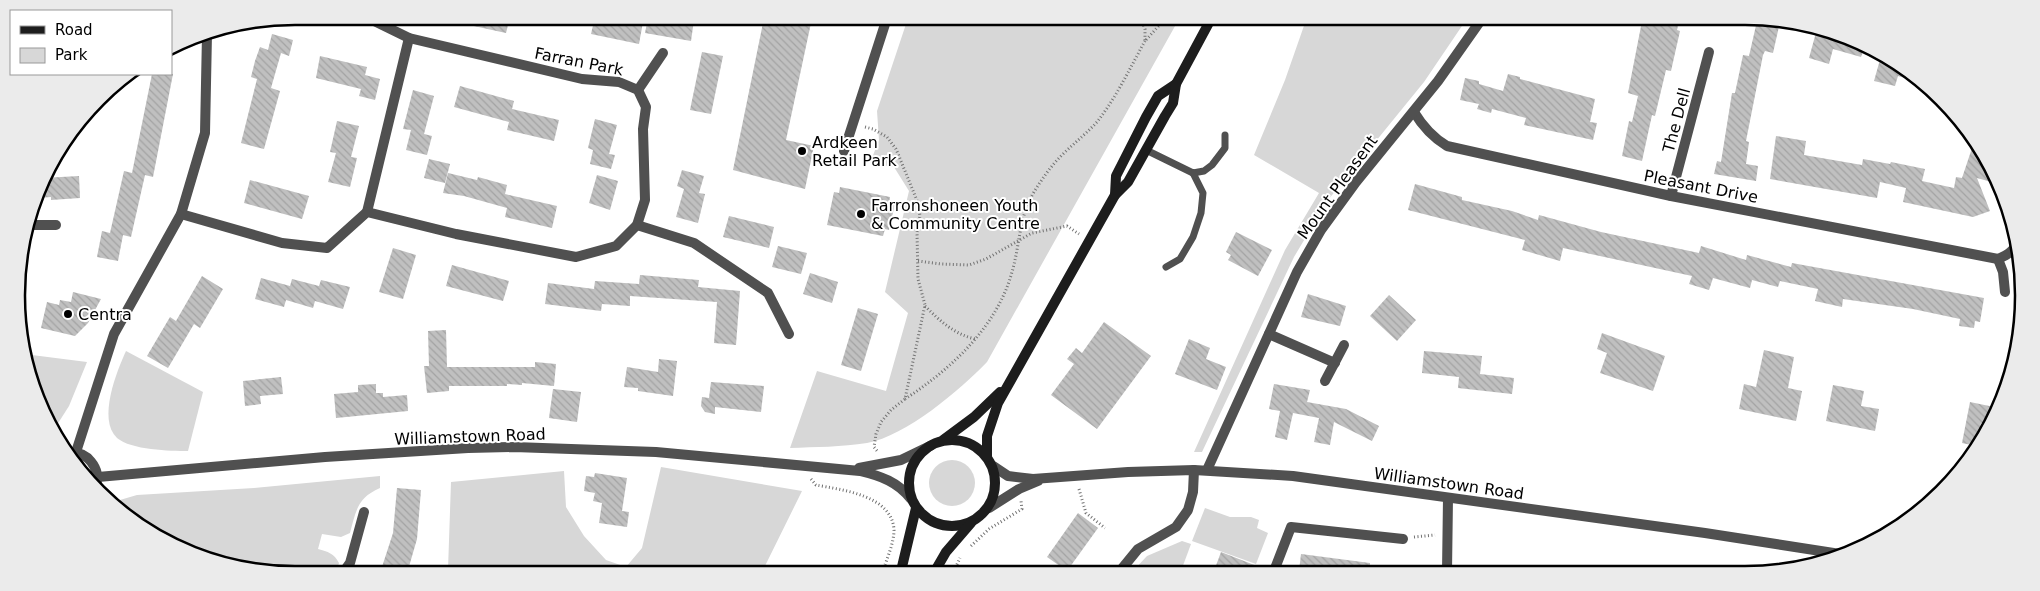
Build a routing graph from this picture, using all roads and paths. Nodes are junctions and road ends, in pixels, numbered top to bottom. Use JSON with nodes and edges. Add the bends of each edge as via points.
{"nodes":[{"id":1,"x":383,"y":25,"type":"edge"},
{"id":2,"x":885,"y":25,"type":"edge"},
{"id":3,"x":1143,"y":25,"type":"edge"},
{"id":4,"x":1160,"y":25,"type":"edge"},
{"id":5,"x":1208,"y":25,"type":"edge"},
{"id":6,"x":1477,"y":25,"type":"edge"},
{"id":7,"x":410,"y":38,"type":"junction"},
{"id":8,"x":207,"y":40,"type":"edge"},
{"id":9,"x":1145,"y":40,"type":"junction"},
{"id":10,"x":1709,"y":52,"type":"dead end"},
{"id":11,"x":663,"y":53,"type":"dead end"},
{"id":12,"x":1176,"y":84,"type":"junction"},
{"id":13,"x":638,"y":90,"type":"junction"},
{"id":14,"x":1414,"y":112,"type":"junction"},
{"id":15,"x":852,"y":125,"type":"junction"},
{"id":16,"x":1225,"y":136,"type":"dead end"},
{"id":17,"x":1146,"y":150,"type":"junction"},
{"id":18,"x":844,"y":151,"type":"dead end"},
{"id":19,"x":1193,"y":173,"type":"junction"},
{"id":20,"x":1114,"y":195,"type":"junction"},
{"id":21,"x":1671,"y":196,"type":"junction"},
{"id":22,"x":367,"y":212,"type":"junction"},
{"id":23,"x":181,"y":214,"type":"junction"},
{"id":24,"x":34,"y":225,"type":"edge"},
{"id":25,"x":56,"y":225,"type":"dead end"},
{"id":26,"x":637,"y":225,"type":"junction"},
{"id":27,"x":1018,"y":240,"type":"junction"},
{"id":28,"x":1089,"y":240,"type":"junction"},
{"id":29,"x":2012,"y":252,"type":"edge"},
{"id":30,"x":1998,"y":259,"type":"junction"},
{"id":31,"x":918,"y":261,"type":"junction"},
{"id":32,"x":1166,"y":267,"type":"dead end"},
{"id":33,"x":2004,"y":292,"type":"dead end"},
{"id":34,"x":925,"y":305,"type":"junction"},
{"id":35,"x":789,"y":334,"type":"dead end"},
{"id":36,"x":1269,"y":334,"type":"junction"},
{"id":37,"x":975,"y":339,"type":"junction"},
{"id":38,"x":1344,"y":345,"type":"dead end"},
{"id":39,"x":1335,"y":363,"type":"junction"},
{"id":40,"x":1014,"y":374,"type":"junction"},
{"id":41,"x":1325,"y":381,"type":"dead end"},
{"id":42,"x":905,"y":399,"type":"junction"},
{"id":43,"x":942,"y":441,"type":"junction"},
{"id":44,"x":930,"y":446,"type":"junction"},
{"id":45,"x":73,"y":449,"type":"edge"},
{"id":46,"x":76,"y":453,"type":"edge"},
{"id":47,"x":987,"y":457,"type":"junction"},
{"id":48,"x":888,"y":464,"type":"junction"},
{"id":49,"x":993,"y":466,"type":"junction"},
{"id":50,"x":802,"y":467,"type":"junction"},
{"id":51,"x":843,"y":469,"type":"junction"},
{"id":52,"x":1194,"y":470,"type":"junction"},
{"id":53,"x":1208,"y":470,"type":"junction"},
{"id":54,"x":1051,"y":478,"type":"junction"},
{"id":55,"x":96,"y":479,"type":"edge"},
{"id":56,"x":98,"y":481,"type":"edge"},
{"id":57,"x":1020,"y":495,"type":"dead end"},
{"id":58,"x":1080,"y":496,"type":"dead end"},
{"id":59,"x":1448,"y":498,"type":"junction"},
{"id":60,"x":914,"y":504,"type":"junction"},
{"id":61,"x":988,"y":508,"type":"junction"},
{"id":62,"x":364,"y":512,"type":"dead end"},
{"id":63,"x":972,"y":523,"type":"junction"},
{"id":64,"x":1105,"y":528,"type":"dead end"},
{"id":65,"x":1448,"y":533,"type":"junction"},
{"id":66,"x":1403,"y":539,"type":"joint"},
{"id":67,"x":968,"y":549,"type":"dead end"},
{"id":68,"x":1830,"y":552,"type":"edge"},
{"id":69,"x":961,"y":555,"type":"dead end"},
{"id":70,"x":348,"y":566,"type":"edge"},
{"id":71,"x":885,"y":566,"type":"edge"},
{"id":72,"x":902,"y":566,"type":"edge"},
{"id":73,"x":938,"y":566,"type":"edge"},
{"id":74,"x":956,"y":566,"type":"edge"},
{"id":75,"x":1124,"y":566,"type":"edge"},
{"id":76,"x":1276,"y":566,"type":"edge"},
{"id":77,"x":1447,"y":566,"type":"edge"}],
"edges":[{"from":1,"to":7,"type":"street","name":"Farran Park"},
{"from":2,"to":15,"type":"street"},
{"from":3,"to":9,"type":"path"},
{"from":4,"to":9,"type":"path"},
{"from":5,"to":12,"type":"main road"},
{"from":6,"to":14,"type":"street","name":"Mount Pleasent"},
{"from":7,"to":13,"type":"street","name":"Farran Park","via":[[582,79],[620,82]]},
{"from":7,"to":22,"type":"street"},
{"from":8,"to":23,"type":"street","via":[[205,133]]},
{"from":9,"to":27,"type":"path","via":[[1107,108],[1060,157],[1033,194],[1026,206]]},
{"from":10,"to":21,"type":"street","name":"The Dell"},
{"from":11,"to":13,"type":"street"},
{"from":12,"to":17,"type":"main road","via":[[1173,102]]},
{"from":12,"to":20,"type":"main road","via":[[1158,96],[1146,117],[1116,176]]},
{"from":13,"to":26,"type":"street","name":"Farran Park","via":[[646,107],[643,129],[645,200]]},
{"from":14,"to":21,"type":"street","name":"Pleasant Drive","via":[[1435,138],[1447,146]]},
{"from":14,"to":36,"type":"street","name":"Mount Pleasent","via":[[1321,230],[1297,272]]},
{"from":15,"to":18,"type":"street"},
{"from":15,"to":31,"type":"path","via":[[873,129],[887,137],[896,149],[918,203]]},
{"from":16,"to":19,"type":"lane","via":[[1225,148],[1212,165]]},
{"from":17,"to":19,"type":"lane"},
{"from":17,"to":20,"type":"main road","via":[[1128,182]]},
{"from":19,"to":32,"type":"lane","via":[[1203,193],[1201,213],[1180,259]]},
{"from":20,"to":28,"type":"main road"},
{"from":21,"to":30,"type":"street","name":"Pleasant Drive"},
{"from":22,"to":23,"type":"street","via":[[327,248],[282,243]]},
{"from":22,"to":26,"type":"street","name":"Farran Park","via":[[456,234],[576,257],[616,246]]},
{"from":23,"to":45,"type":"street","via":[[114,334]]},
{"from":24,"to":25,"type":"street"},
{"from":26,"to":35,"type":"street","via":[[694,243],[768,293]]},
{"from":27,"to":28,"type":"path","via":[[1032,233],[1067,226]]},
{"from":27,"to":31,"type":"path","via":[[969,265]]},
{"from":27,"to":37,"type":"path","via":[[1006,288]]},
{"from":28,"to":40,"type":"main road"},
{"from":29,"to":30,"type":"street"},
{"from":30,"to":33,"type":"street","via":[[2003,272]]},
{"from":31,"to":34,"type":"path","via":[[918,279]]},
{"from":34,"to":37,"type":"path","via":[[958,334]]},
{"from":34,"to":42,"type":"path"},
{"from":36,"to":39,"type":"street"},
{"from":36,"to":53,"type":"street","name":"Mount Pleasent"},
{"from":37,"to":42,"type":"path","via":[[943,372]]},
{"from":38,"to":39,"type":"street"},
{"from":39,"to":41,"type":"street"},
{"from":40,"to":43,"type":"main road","via":[[984,408]]},
{"from":40,"to":47,"type":"main road","via":[[988,428]]},
{"from":42,"to":48,"type":"path","via":[[881,422],[876,434],[874,447]]},
{"from":43,"to":44,"type":"main road"},
{"from":43,"to":47,"type":"main road","via":[[967,442]]},
{"from":44,"to":48,"type":"street"},
{"from":44,"to":60,"type":"main road","via":[[920,453],[909,475]]},
{"from":46,"to":55,"type":"street","via":[[91,461]]},
{"from":47,"to":49,"type":"main road"},
{"from":48,"to":51,"type":"street"},
{"from":49,"to":54,"type":"street","name":"Williamstown Road","via":[[1008,476]]},
{"from":49,"to":61,"type":"main road","via":[[995,495]]},
{"from":50,"to":51,"type":"street","name":"Williamstown Road"},
{"from":50,"to":56,"type":"street","name":"Williamstown Road","via":[[648,452],[500,447],[307,459]]},
{"from":50,"to":71,"type":"path","via":[[816,485],[871,500],[888,512],[894,530]]},
{"from":51,"to":60,"type":"street","via":[[890,480]]},
{"from":52,"to":53,"type":"street","name":"Williamstown Road"},
{"from":52,"to":54,"type":"street","name":"Williamstown Road"},
{"from":52,"to":75,"type":"street","via":[[1188,510],[1176,527],[1138,549]]},
{"from":53,"to":59,"type":"street","name":"Williamstown Road","via":[[1293,476]]},
{"from":54,"to":61,"type":"street","name":"Williamstown Road","via":[[1019,489]]},
{"from":57,"to":67,"type":"path","via":[[1022,509],[989,529]]},
{"from":58,"to":64,"type":"path","via":[[1086,514]]},
{"from":59,"to":65,"type":"street"},
{"from":59,"to":68,"type":"street","name":"Williamstown Road"},
{"from":60,"to":63,"type":"main road","via":[[927,519],[941,526]]},
{"from":60,"to":72,"type":"main road"},
{"from":61,"to":63,"type":"main road"},
{"from":62,"to":70,"type":"street"},
{"from":63,"to":73,"type":"main road"},
{"from":65,"to":66,"type":"path"},
{"from":65,"to":77,"type":"street"},
{"from":66,"to":76,"type":"street","via":[[1291,527]]},
{"from":69,"to":74,"type":"path"}]}
